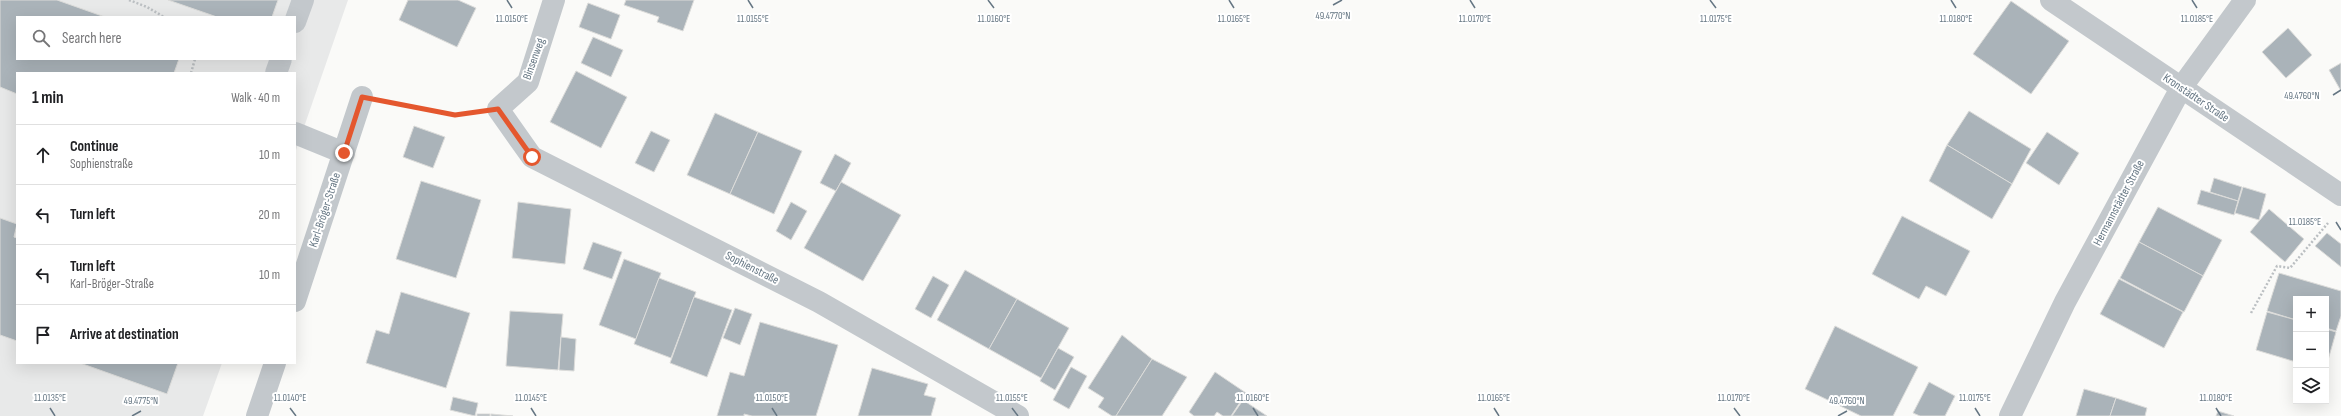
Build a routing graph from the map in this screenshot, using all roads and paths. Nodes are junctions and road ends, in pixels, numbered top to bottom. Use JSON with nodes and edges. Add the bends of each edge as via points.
{"nodes":[{"id":1,"x":129,"y":0,"type":"edge"},
{"id":2,"x":303,"y":0,"type":"edge"},
{"id":3,"x":554,"y":0,"type":"edge"},
{"id":4,"x":2051,"y":0,"type":"edge"},
{"id":5,"x":2245,"y":0,"type":"edge"},
{"id":6,"x":162,"y":16,"type":"edge"},
{"id":7,"x":296,"y":19,"type":"edge"},
{"id":8,"x":195,"y":60,"type":"edge"},
{"id":9,"x":281,"y":60,"type":"edge"},
{"id":10,"x":191,"y":72,"type":"edge"},
{"id":11,"x":276,"y":72,"type":"edge"},
{"id":12,"x":2181,"y":88,"type":"junction"},
{"id":13,"x":362,"y":97,"type":"joint"},
{"id":14,"x":498,"y":109,"type":"junction"},
{"id":15,"x":296,"y":133,"type":"edge"},
{"id":16,"x":344,"y":153,"type":"junction"},
{"id":17,"x":2341,"y":195,"type":"edge"},
{"id":18,"x":2331,"y":220,"type":"dead end"},
{"id":19,"x":296,"y":298,"type":"edge"},
{"id":20,"x":2251,"y":313,"type":"dead end"},
{"id":21,"x":274,"y":364,"type":"edge"},
{"id":22,"x":257,"y":416,"type":"edge"},
{"id":23,"x":1018,"y":416,"type":"edge"},
{"id":24,"x":2010,"y":416,"type":"edge"}],
"edges":[{"from":1,"to":6,"type":"path","via":[[147,6]]},
{"from":2,"to":7,"type":"street"},
{"from":3,"to":14,"type":"street","name":"Binsenweg","via":[[528,82]]},
{"from":4,"to":12,"type":"street","name":"Kronstädter Straße"},
{"from":5,"to":12,"type":"street","name":"Hermannstädter Straße"},
{"from":8,"to":10,"type":"path"},
{"from":9,"to":11,"type":"street"},
{"from":12,"to":17,"type":"street","name":"Kronstädter Straße"},
{"from":12,"to":24,"type":"street","name":"Hermannstädter Straße","via":[[2065,302]]},
{"from":13,"to":14,"type":"path","via":[[455,115]]},
{"from":13,"to":16,"type":"street","name":"Karl-Bröger-Straße"},
{"from":14,"to":23,"type":"street","name":"Sophienstraße","via":[[532,157],[819,302]]},
{"from":15,"to":16,"type":"street"},
{"from":16,"to":19,"type":"street","name":"Karl-Bröger-Straße"},
{"from":18,"to":20,"type":"path","via":[[2290,268],[2277,266]]},
{"from":21,"to":22,"type":"street"}]}
